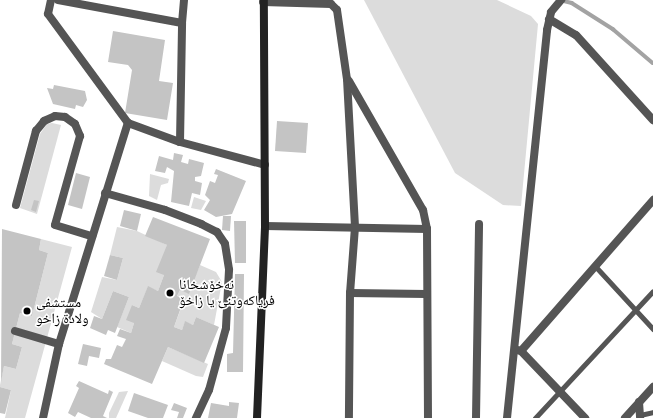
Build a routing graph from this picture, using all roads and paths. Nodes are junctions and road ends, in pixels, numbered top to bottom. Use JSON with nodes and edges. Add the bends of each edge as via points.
{"nodes":[{"id":1,"x":51,"y":0,"type":"edge"},
{"id":2,"x":58,"y":0,"type":"edge"},
{"id":3,"x":184,"y":0,"type":"edge"},
{"id":4,"x":561,"y":0,"type":"edge"},
{"id":5,"x":264,"y":1,"type":"edge"},
{"id":6,"x":550,"y":16,"type":"junction"},
{"id":7,"x":182,"y":23,"type":"junction"},
{"id":8,"x":347,"y":79,"type":"junction"},
{"id":9,"x":653,"y":120,"type":"edge"},
{"id":10,"x":128,"y":123,"type":"junction"},
{"id":11,"x":180,"y":142,"type":"junction"},
{"id":12,"x":265,"y":165,"type":"junction"},
{"id":13,"x":105,"y":193,"type":"junction"},
{"id":14,"x":653,"y":200,"type":"edge"},
{"id":15,"x":16,"y":205,"type":"dead end"},
{"id":16,"x":479,"y":224,"type":"dead end"},
{"id":17,"x":265,"y":226,"type":"junction"},
{"id":18,"x":354,"y":227,"type":"junction"},
{"id":19,"x":428,"y":229,"type":"junction"},
{"id":20,"x":92,"y":236,"type":"junction"},
{"id":21,"x":595,"y":266,"type":"junction"},
{"id":22,"x":653,"y":291,"type":"edge"},
{"id":23,"x":350,"y":293,"type":"junction"},
{"id":24,"x":426,"y":294,"type":"junction"},
{"id":25,"x":635,"y":310,"type":"junction"},
{"id":26,"x":653,"y":329,"type":"edge"},
{"id":27,"x":15,"y":331,"type":"dead end"},
{"id":28,"x":59,"y":344,"type":"junction"},
{"id":29,"x":517,"y":350,"type":"junction"},
{"id":30,"x":653,"y":387,"type":"edge"},
{"id":31,"x":560,"y":392,"type":"junction"},
{"id":32,"x":639,"y":402,"type":"junction"},
{"id":33,"x":653,"y":412,"type":"edge"},
{"id":34,"x":640,"y":417,"type":"edge"},
{"id":35,"x":43,"y":418,"type":"edge"},
{"id":36,"x":196,"y":418,"type":"edge"},
{"id":37,"x":257,"y":418,"type":"edge"},
{"id":38,"x":349,"y":418,"type":"edge"},
{"id":39,"x":428,"y":418,"type":"edge"},
{"id":40,"x":476,"y":418,"type":"edge"},
{"id":41,"x":507,"y":418,"type":"edge"},
{"id":42,"x":535,"y":418,"type":"edge"},
{"id":43,"x":585,"y":418,"type":"edge"},
{"id":44,"x":625,"y":418,"type":"edge"}],
"edges":[{"from":1,"to":10,"type":"street","via":[[48,14]]},
{"from":2,"to":7,"type":"street"},
{"from":3,"to":7,"type":"street"},
{"from":4,"to":6,"type":"street"},
{"from":5,"to":8,"type":"street","via":[[334,5]]},
{"from":5,"to":12,"type":"street"},
{"from":6,"to":9,"type":"street","via":[[576,35]]},
{"from":6,"to":29,"type":"street"},
{"from":7,"to":11,"type":"street"},
{"from":8,"to":18,"type":"street"},
{"from":8,"to":19,"type":"street","via":[[423,210]]},
{"from":10,"to":11,"type":"street"},
{"from":10,"to":13,"type":"street"},
{"from":11,"to":12,"type":"street"},
{"from":12,"to":17,"type":"street"},
{"from":13,"to":20,"type":"street"},
{"from":13,"to":36,"type":"street","via":[[165,210],[201,224],[217,232],[225,244],[229,270],[226,328],[209,390]]},
{"from":14,"to":21,"type":"street"},
{"from":15,"to":20,"type":"street","via":[[36,131],[44,121],[55,116],[65,117],[74,124],[80,136],[55,225]]},
{"from":16,"to":40,"type":"street"},
{"from":17,"to":18,"type":"street"},
{"from":17,"to":37,"type":"street"},
{"from":18,"to":19,"type":"street"},
{"from":18,"to":23,"type":"street"},
{"from":19,"to":24,"type":"street"},
{"from":20,"to":28,"type":"street"},
{"from":21,"to":25,"type":"lane"},
{"from":21,"to":29,"type":"street"},
{"from":22,"to":25,"type":"lane"},
{"from":23,"to":24,"type":"street"},
{"from":23,"to":38,"type":"street"},
{"from":24,"to":39,"type":"street"},
{"from":25,"to":26,"type":"lane"},
{"from":25,"to":31,"type":"lane"},
{"from":27,"to":28,"type":"street"},
{"from":28,"to":35,"type":"street"},
{"from":29,"to":31,"type":"street"},
{"from":29,"to":41,"type":"street"},
{"from":30,"to":32,"type":"street"},
{"from":31,"to":42,"type":"lane"},
{"from":31,"to":43,"type":"street"},
{"from":32,"to":34,"type":"street"},
{"from":32,"to":44,"type":"street"},
{"from":33,"to":34,"type":"lane"}]}
